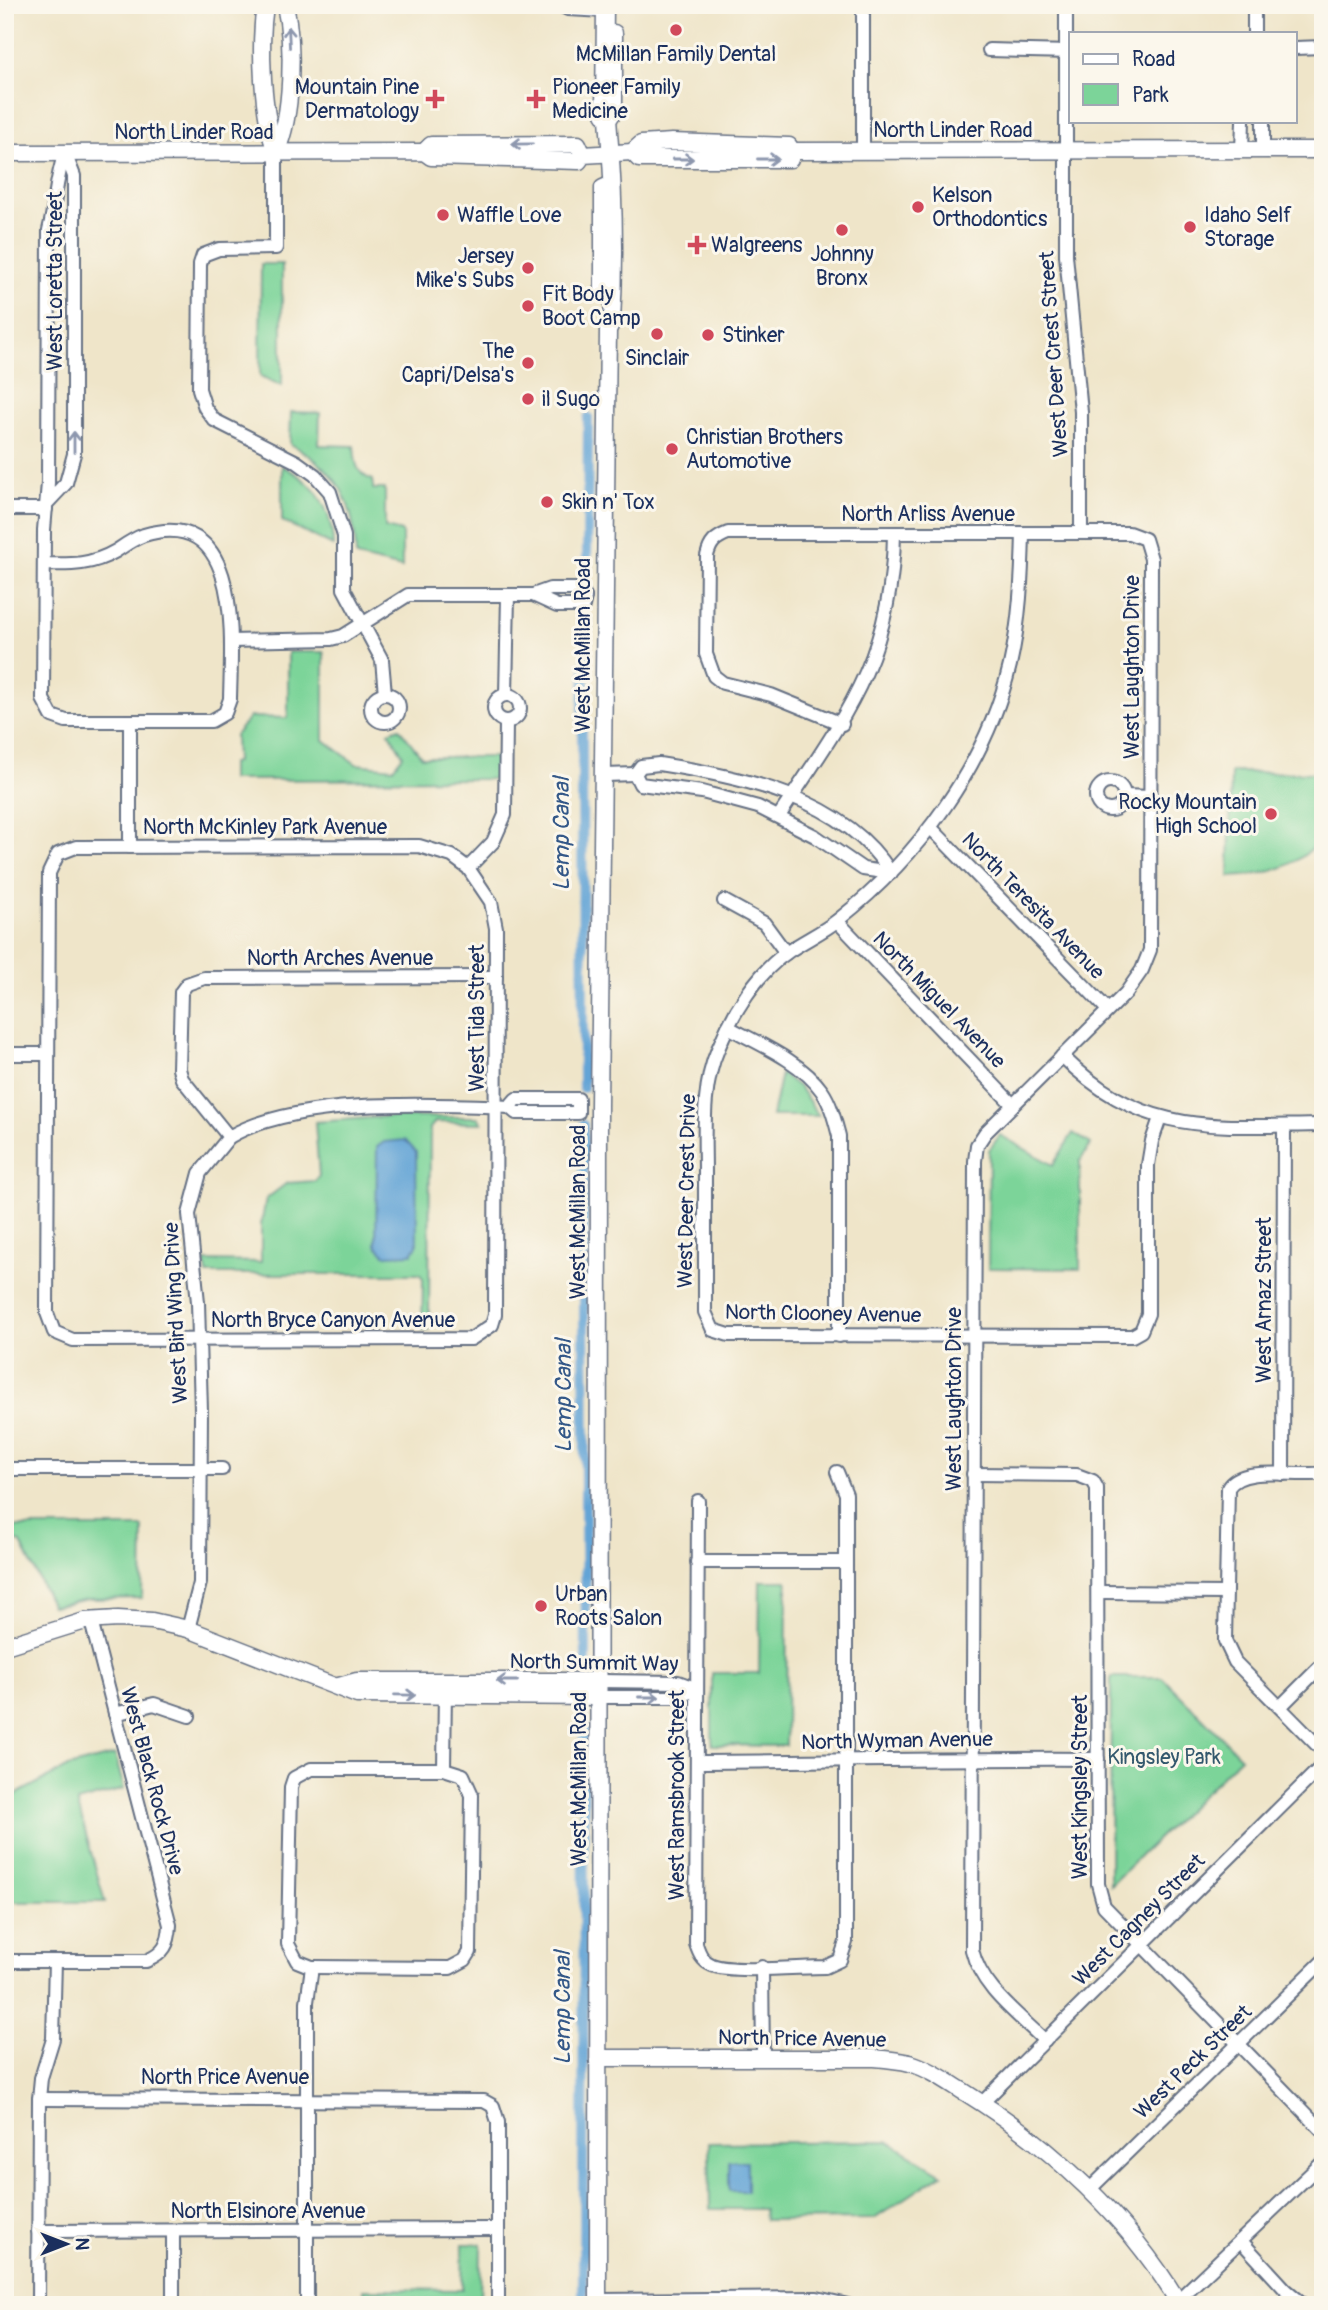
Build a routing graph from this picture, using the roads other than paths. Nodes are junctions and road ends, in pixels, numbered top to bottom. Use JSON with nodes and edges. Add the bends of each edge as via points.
{"nodes":[{"id":1,"x":265,"y":5,"type":"edge"},
{"id":2,"x":285,"y":5,"type":"edge"},
{"id":3,"x":560,"y":5,"type":"edge"},
{"id":4,"x":863,"y":5,"type":"edge"},
{"id":5,"x":1066,"y":5,"type":"edge"},
{"id":6,"x":1254,"y":5,"type":"edge"},
{"id":7,"x":608,"y":7,"type":"edge"},
{"id":8,"x":1254,"y":32,"type":"edge"},
{"id":9,"x":1323,"y":47,"type":"edge"},
{"id":10,"x":1296,"y":48,"type":"edge"},
{"id":11,"x":989,"y":50,"type":"dead end"},
{"id":12,"x":1068,"y":52,"type":"edge"},
{"id":13,"x":1242,"y":122,"type":"edge"},
{"id":14,"x":1263,"y":122,"type":"edge"},
{"id":15,"x":1066,"y":150,"type":"junction"},
{"id":16,"x":1242,"y":150,"type":"junction"},
{"id":17,"x":1263,"y":150,"type":"junction"},
{"id":18,"x":1323,"y":150,"type":"edge"},
{"id":19,"x":863,"y":151,"type":"junction"},
{"id":20,"x":276,"y":152,"type":"junction"},
{"id":21,"x":5,"y":153,"type":"edge"},
{"id":22,"x":65,"y":153,"type":"junction"},
{"id":23,"x":610,"y":153,"type":"junction"},
{"id":24,"x":47,"y":505,"type":"junction"},
{"id":25,"x":5,"y":509,"type":"edge"},
{"id":26,"x":894,"y":533,"type":"junction"},
{"id":27,"x":1023,"y":533,"type":"junction"},
{"id":28,"x":1082,"y":533,"type":"junction"},
{"id":29,"x":1145,"y":539,"type":"joint"},
{"id":30,"x":44,"y":564,"type":"junction"},
{"id":31,"x":508,"y":595,"type":"junction"},
{"id":32,"x":604,"y":597,"type":"junction"},
{"id":33,"x":363,"y":622,"type":"junction"},
{"id":34,"x":231,"y":640,"type":"junction"},
{"id":35,"x":385,"y":694,"type":"dead end"},
{"id":36,"x":506,"y":695,"type":"junction"},
{"id":37,"x":130,"y":721,"type":"junction"},
{"id":38,"x":506,"y":722,"type":"junction"},
{"id":39,"x":842,"y":724,"type":"junction"},
{"id":40,"x":605,"y":775,"type":"junction"},
{"id":41,"x":635,"y":775,"type":"junction"},
{"id":42,"x":1124,"y":796,"type":"dead end"},
{"id":43,"x":1151,"y":796,"type":"junction"},
{"id":44,"x":792,"y":797,"type":"junction"},
{"id":45,"x":779,"y":816,"type":"junction"},
{"id":46,"x":931,"y":828,"type":"junction"},
{"id":47,"x":130,"y":847,"type":"junction"},
{"id":48,"x":468,"y":868,"type":"junction"},
{"id":49,"x":891,"y":873,"type":"junction"},
{"id":50,"x":724,"y":901,"type":"dead end"},
{"id":51,"x":837,"y":921,"type":"junction"},
{"id":52,"x":786,"y":953,"type":"junction"},
{"id":53,"x":496,"y":977,"type":"junction"},
{"id":54,"x":1108,"y":1010,"type":"junction"},
{"id":55,"x":728,"y":1027,"type":"junction"},
{"id":56,"x":5,"y":1054,"type":"edge"},
{"id":57,"x":48,"y":1054,"type":"junction"},
{"id":58,"x":1062,"y":1056,"type":"junction"},
{"id":59,"x":1013,"y":1105,"type":"junction"},
{"id":60,"x":599,"y":1106,"type":"junction"},
{"id":61,"x":502,"y":1107,"type":"junction"},
{"id":62,"x":1160,"y":1118,"type":"junction"},
{"id":63,"x":1323,"y":1125,"type":"edge"},
{"id":64,"x":1284,"y":1126,"type":"junction"},
{"id":65,"x":229,"y":1137,"type":"junction"},
{"id":66,"x":713,"y":1330,"type":"joint"},
{"id":67,"x":485,"y":1332,"type":"joint"},
{"id":68,"x":839,"y":1336,"type":"junction"},
{"id":69,"x":974,"y":1336,"type":"junction"},
{"id":70,"x":200,"y":1340,"type":"junction"},
{"id":71,"x":5,"y":1469,"type":"edge"},
{"id":72,"x":200,"y":1469,"type":"junction"},
{"id":73,"x":222,"y":1469,"type":"dead end"},
{"id":74,"x":837,"y":1472,"type":"dead end"},
{"id":75,"x":1323,"y":1473,"type":"edge"},
{"id":76,"x":973,"y":1474,"type":"junction"},
{"id":77,"x":1283,"y":1474,"type":"junction"},
{"id":78,"x":698,"y":1501,"type":"dead end"},
{"id":79,"x":697,"y":1562,"type":"junction"},
{"id":80,"x":846,"y":1562,"type":"junction"},
{"id":81,"x":1099,"y":1592,"type":"junction"},
{"id":82,"x":1225,"y":1593,"type":"junction"},
{"id":83,"x":91,"y":1621,"type":"junction"},
{"id":84,"x":188,"y":1629,"type":"junction"},
{"id":85,"x":5,"y":1646,"type":"edge"},
{"id":86,"x":1323,"y":1664,"type":"edge"},
{"id":87,"x":445,"y":1688,"type":"junction"},
{"id":88,"x":600,"y":1689,"type":"junction"},
{"id":89,"x":697,"y":1689,"type":"junction"},
{"id":90,"x":1279,"y":1707,"type":"junction"},
{"id":91,"x":115,"y":1714,"type":"junction"},
{"id":92,"x":189,"y":1716,"type":"dead end"},
{"id":93,"x":1323,"y":1751,"type":"edge"},
{"id":94,"x":972,"y":1758,"type":"junction"},
{"id":95,"x":1098,"y":1759,"type":"junction"},
{"id":96,"x":847,"y":1761,"type":"junction"},
{"id":97,"x":697,"y":1762,"type":"junction"},
{"id":98,"x":1323,"y":1765,"type":"edge"},
{"id":99,"x":444,"y":1769,"type":"junction"},
{"id":100,"x":1140,"y":1945,"type":"junction"},
{"id":101,"x":5,"y":1961,"type":"edge"},
{"id":102,"x":54,"y":1961,"type":"junction"},
{"id":103,"x":1323,"y":1961,"type":"edge"},
{"id":104,"x":312,"y":1967,"type":"junction"},
{"id":105,"x":762,"y":1967,"type":"junction"},
{"id":106,"x":1045,"y":2041,"type":"junction"},
{"id":107,"x":1239,"y":2044,"type":"junction"},
{"id":108,"x":599,"y":2059,"type":"junction"},
{"id":109,"x":763,"y":2059,"type":"junction"},
{"id":110,"x":306,"y":2098,"type":"junction"},
{"id":111,"x":39,"y":2099,"type":"junction"},
{"id":112,"x":982,"y":2103,"type":"junction"},
{"id":113,"x":1323,"y":2131,"type":"edge"},
{"id":114,"x":1323,"y":2162,"type":"edge"},
{"id":115,"x":1090,"y":2190,"type":"junction"},
{"id":116,"x":498,"y":2229,"type":"junction"},
{"id":117,"x":306,"y":2230,"type":"junction"},
{"id":118,"x":38,"y":2231,"type":"junction"},
{"id":119,"x":173,"y":2231,"type":"junction"},
{"id":120,"x":1241,"y":2241,"type":"junction"},
{"id":121,"x":598,"y":2302,"type":"edge"},
{"id":122,"x":1179,"y":2303,"type":"edge"},
{"id":123,"x":38,"y":2305,"type":"edge"},
{"id":124,"x":173,"y":2305,"type":"edge"},
{"id":125,"x":307,"y":2305,"type":"edge"},
{"id":126,"x":498,"y":2305,"type":"edge"},
{"id":127,"x":848,"y":2305,"type":"edge"},
{"id":128,"x":1304,"y":2305,"type":"edge"}],
"edges":[{"from":1,"to":20,"type":"main road","via":[[263,52],[270,135]]},
{"from":20,"to":2,"type":"main road","one_way":true,"via":[[285,132],[289,50]]},
{"from":3,"to":7,"type":"street","via":[[568,9]]},
{"from":4,"to":19,"type":"street"},
{"from":5,"to":12,"type":"street","name":"West Deer Crest Street"},
{"from":6,"to":8,"type":"street"},
{"from":7,"to":23,"type":"main road","name":"West McMillan Road","via":[[614,111],[608,118]]},
{"from":9,"to":10,"type":"street"},
{"from":11,"to":12,"type":"street"},
{"from":12,"to":15,"type":"street","name":"West Deer Crest Street"},
{"from":13,"to":16,"type":"street"},
{"from":14,"to":17,"type":"street"},
{"from":15,"to":16,"type":"main road","name":"North Linder Road"},
{"from":15,"to":19,"type":"main road","name":"North Linder Road"},
{"from":15,"to":28,"type":"street","name":"West Deer Crest Street","via":[[1066,254],[1081,412]]},
{"from":16,"to":17,"type":"main road","name":"North Linder Road"},
{"from":17,"to":18,"type":"main road","name":"North Linder Road"},
{"from":19,"to":23,"type":"main road","name":"North Linder Road","via":[[792,151],[790,159],[639,159],[632,152]]},
{"from":20,"to":22,"type":"main road","name":"North Linder Road"},
{"from":20,"to":23,"type":"main road","name":"North Linder Road","via":[[424,152],[431,145],[578,144],[583,155]]},
{"from":20,"to":33,"type":"street","via":[[276,248],[219,248],[203,255],[199,271],[199,388],[205,408],[224,427],[316,475],[330,492],[344,536],[344,589]]},
{"from":21,"to":22,"type":"main road","name":"North Linder Road"},
{"from":22,"to":24,"type":"street","name":"West Loretta Street","via":[[56,177],[57,196],[48,230]]},
{"from":24,"to":22,"type":"street","name":"West Loretta Street","one_way":true,"via":[[66,483],[74,454],[74,176]]},
{"from":23,"to":32,"type":"main road","name":"West McMillan Road","via":[[615,240],[608,330]]},
{"from":24,"to":25,"type":"street"},
{"from":24,"to":30,"type":"street","name":"West Loretta Street"},
{"from":26,"to":27,"type":"street","name":"North Arliss Avenue"},
{"from":26,"to":39,"type":"street","via":[[894,567],[882,632]]},
{"from":26,"to":39,"type":"street","name":"North Arliss Avenue","via":[[728,533],[712,541],[707,556],[706,654],[714,676]]},
{"from":27,"to":28,"type":"street","name":"North Arliss Avenue"},
{"from":27,"to":46,"type":"street","name":"West Deer Crest Drive","via":[[1021,591],[1009,667],[966,773]]},
{"from":28,"to":29,"type":"street","name":"North Arliss Avenue","via":[[1129,533]]},
{"from":29,"to":43,"type":"street","name":"West Laughton Drive","via":[[1151,559]]},
{"from":30,"to":34,"type":"street","via":[[94,562],[137,538],[166,531],[189,536],[217,561],[229,594]]},
{"from":30,"to":37,"type":"street","name":"West Loretta Street","via":[[43,699],[52,716],[66,721]]},
{"from":31,"to":32,"type":"street","via":[[581,589],[586,597]]},
{"from":31,"to":33,"type":"street","via":[[408,595]]},
{"from":31,"to":36,"type":"street"},
{"from":32,"to":40,"type":"main road","name":"West McMillan Road"},
{"from":33,"to":34,"type":"street","via":[[331,639]]},
{"from":33,"to":35,"type":"street","via":[[383,660]]},
{"from":34,"to":37,"type":"street","via":[[230,699],[225,713],[211,721]]},
{"from":36,"to":38,"type":"street","via":[[494,706],[495,715]]},
{"from":36,"to":38,"type":"street","via":[[515,697],[520,708],[518,717]]},
{"from":37,"to":47,"type":"street"},
{"from":38,"to":48,"type":"street","via":[[505,815],[493,842]]},
{"from":39,"to":44,"type":"street"},
{"from":40,"to":41,"type":"street"},
{"from":40,"to":60,"type":"main road","name":"West McMillan Road"},
{"from":41,"to":44,"type":"street","via":[[641,766],[659,764],[718,772]]},
{"from":41,"to":45,"type":"street","via":[[640,784],[711,794]]},
{"from":42,"to":43,"type":"street"},
{"from":43,"to":54,"type":"street","name":"West Laughton Drive","via":[[1150,950],[1126,993]]},
{"from":44,"to":45,"type":"street"},
{"from":44,"to":49,"type":"street","via":[[877,851]]},
{"from":45,"to":49,"type":"street","via":[[863,869]]},
{"from":46,"to":49,"type":"street","name":"West Deer Crest Drive"},
{"from":46,"to":54,"type":"street","name":"North Teresita Avenue"},
{"from":47,"to":48,"type":"street","name":"North McKinley Park Avenue","via":[[419,846],[452,856]]},
{"from":47,"to":57,"type":"street","name":"North McKinley Park Avenue","via":[[76,846],[58,855],[49,873]]},
{"from":48,"to":53,"type":"street","name":"West Tida Street","via":[[491,902]]},
{"from":49,"to":51,"type":"street","name":"West Deer Crest Drive"},
{"from":50,"to":52,"type":"street","via":[[764,923]]},
{"from":51,"to":52,"type":"street","name":"West Deer Crest Drive"},
{"from":51,"to":59,"type":"street","name":"North Miguel Avenue"},
{"from":52,"to":55,"type":"street","name":"West Deer Crest Drive","via":[[746,996]]},
{"from":53,"to":61,"type":"street","name":"West Tida Street"},
{"from":53,"to":65,"type":"street","name":"North Arches Avenue","via":[[204,978],[187,984],[179,1001],[179,1069],[182,1079]]},
{"from":54,"to":58,"type":"street","name":"West Laughton Drive"},
{"from":55,"to":66,"type":"street","name":"West Deer Crest Drive","via":[[710,1073],[705,1102],[705,1312]]},
{"from":55,"to":68,"type":"street","via":[[804,1073],[822,1090],[833,1113],[839,1136]]},
{"from":56,"to":57,"type":"street"},
{"from":57,"to":70,"type":"street","name":"North Bryce Canyon Avenue","via":[[47,1313],[54,1332],[73,1340]]},
{"from":58,"to":59,"type":"street","name":"West Laughton Drive"},
{"from":58,"to":62,"type":"street","via":[[1088,1082],[1117,1101]]},
{"from":59,"to":69,"type":"street","name":"West Laughton Drive","via":[[977,1145]]},
{"from":60,"to":61,"type":"street","via":[[580,1106],[578,1099],[516,1099]]},
{"from":60,"to":88,"type":"main road","name":"West McMillan Road"},
{"from":61,"to":65,"type":"street","via":[[379,1107],[286,1115]]},
{"from":61,"to":67,"type":"street","name":"West Tida Street","via":[[495,1315]]},
{"from":62,"to":64,"type":"street","via":[[1187,1124]]},
{"from":62,"to":69,"type":"street","name":"North Clooney Avenue","via":[[1148,1165],[1148,1314],[1141,1331],[1123,1337]]},
{"from":63,"to":64,"type":"street"},
{"from":64,"to":77,"type":"street","name":"West Arnaz Street"},
{"from":65,"to":70,"type":"street","name":"West Bird Wing Drive","via":[[206,1161],[190,1200]]},
{"from":66,"to":68,"type":"street","name":"North Clooney Avenue","via":[[729,1335]]},
{"from":67,"to":70,"type":"street","name":"North Bryce Canyon Avenue","via":[[471,1339]]},
{"from":68,"to":69,"type":"street","name":"North Clooney Avenue"},
{"from":69,"to":76,"type":"street","name":"West Laughton Drive"},
{"from":70,"to":72,"type":"street","name":"West Bird Wing Drive"},
{"from":71,"to":72,"type":"street"},
{"from":72,"to":73,"type":"street"},
{"from":72,"to":84,"type":"street","name":"West Bird Wing Drive","via":[[200,1583]]},
{"from":74,"to":80,"type":"street","via":[[846,1494]]},
{"from":75,"to":77,"type":"street"},
{"from":76,"to":81,"type":"street","name":"West Kingsley Street","via":[[1077,1475],[1093,1481],[1099,1496]]},
{"from":76,"to":94,"type":"street","name":"West Laughton Drive"},
{"from":77,"to":82,"type":"street","via":[[1244,1475],[1231,1482],[1226,1495]]},
{"from":78,"to":79,"type":"street","name":"West Ramsbrook Street"},
{"from":79,"to":80,"type":"street"},
{"from":79,"to":89,"type":"street","name":"West Ramsbrook Street"},
{"from":80,"to":96,"type":"street"},
{"from":81,"to":82,"type":"street"},
{"from":81,"to":95,"type":"street","name":"West Kingsley Street"},
{"from":82,"to":90,"type":"street","via":[[1228,1653]]},
{"from":83,"to":84,"type":"main road","name":"North Summit Way","via":[[152,1621]]},
{"from":83,"to":85,"type":"main road","name":"North Summit Way"},
{"from":83,"to":91,"type":"street","name":"West Black Rock Drive"},
{"from":84,"to":87,"type":"main road","name":"North Summit Way","via":[[357,1695]]},
{"from":86,"to":90,"type":"street"},
{"from":87,"to":88,"type":"main road","name":"North Summit Way"},
{"from":87,"to":99,"type":"street"},
{"from":88,"to":89,"type":"street","name":"North Summit Way","via":[[678,1697]]},
{"from":88,"to":108,"type":"main road","name":"West McMillan Road"},
{"from":89,"to":97,"type":"street","name":"West Ramsbrook Street"},
{"from":90,"to":93,"type":"street"},
{"from":91,"to":92,"type":"street","via":[[154,1704]]},
{"from":91,"to":102,"type":"street","name":"West Black Rock Drive","via":[[170,1925],[169,1939],[164,1950],[146,1961]]},
{"from":94,"to":95,"type":"street","name":"North Wyman Avenue"},
{"from":94,"to":96,"type":"street","name":"North Wyman Avenue"},
{"from":94,"to":106,"type":"street","name":"West Laughton Drive","via":[[975,1965]]},
{"from":95,"to":100,"type":"street","name":"West Kingsley Street","via":[[1098,1884],[1104,1906]]},
{"from":96,"to":97,"type":"street","name":"North Wyman Avenue"},
{"from":96,"to":105,"type":"street","via":[[846,1942],[840,1959],[825,1967]]},
{"from":97,"to":105,"type":"street","name":"West Ramsbrook Street","via":[[696,1944],[704,1961],[720,1967]]},
{"from":98,"to":100,"type":"street","name":"West Cagney Street"},
{"from":99,"to":104,"type":"street","via":[[310,1769],[294,1778],[289,1795],[288,1944],[297,1961]]},
{"from":99,"to":104,"type":"street","via":[[463,1774],[472,1795],[472,1943],[465,1960],[450,1968]]},
{"from":100,"to":106,"type":"street","name":"West Cagney Street"},
{"from":100,"to":107,"type":"street","name":"West Kingsley Street"},
{"from":101,"to":102,"type":"street"},
{"from":102,"to":111,"type":"street","via":[[54,2039]]},
{"from":103,"to":107,"type":"street","name":"West Peck Street"},
{"from":104,"to":110,"type":"street"},
{"from":105,"to":109,"type":"street"},
{"from":106,"to":112,"type":"street","name":"West Cagney Street"},
{"from":107,"to":113,"type":"street","name":"West Kingsley Street"},
{"from":107,"to":115,"type":"street","name":"West Peck Street"},
{"from":108,"to":109,"type":"main road","name":"North Price Avenue"},
{"from":108,"to":121,"type":"main road","name":"West McMillan Road"},
{"from":109,"to":112,"type":"main road","name":"North Price Avenue","via":[[910,2063]]},
{"from":110,"to":111,"type":"street","name":"North Price Avenue"},
{"from":110,"to":116,"type":"street","name":"North Price Avenue","via":[[474,2099],[492,2106],[498,2123]]},
{"from":110,"to":117,"type":"street"},
{"from":111,"to":118,"type":"street"},
{"from":112,"to":115,"type":"main road","name":"North Price Avenue"},
{"from":114,"to":120,"type":"street"},
{"from":115,"to":122,"type":"main road","name":"North Price Avenue"},
{"from":116,"to":117,"type":"street","name":"North Elsinore Avenue"},
{"from":116,"to":126,"type":"street"},
{"from":117,"to":119,"type":"street","name":"North Elsinore Avenue"},
{"from":117,"to":125,"type":"street"},
{"from":118,"to":119,"type":"street","name":"North Elsinore Avenue"},
{"from":118,"to":123,"type":"street"},
{"from":119,"to":124,"type":"street"},
{"from":120,"to":122,"type":"street"},
{"from":120,"to":128,"type":"street"},
{"from":121,"to":127,"type":"street","via":[[817,2298]]}]}
